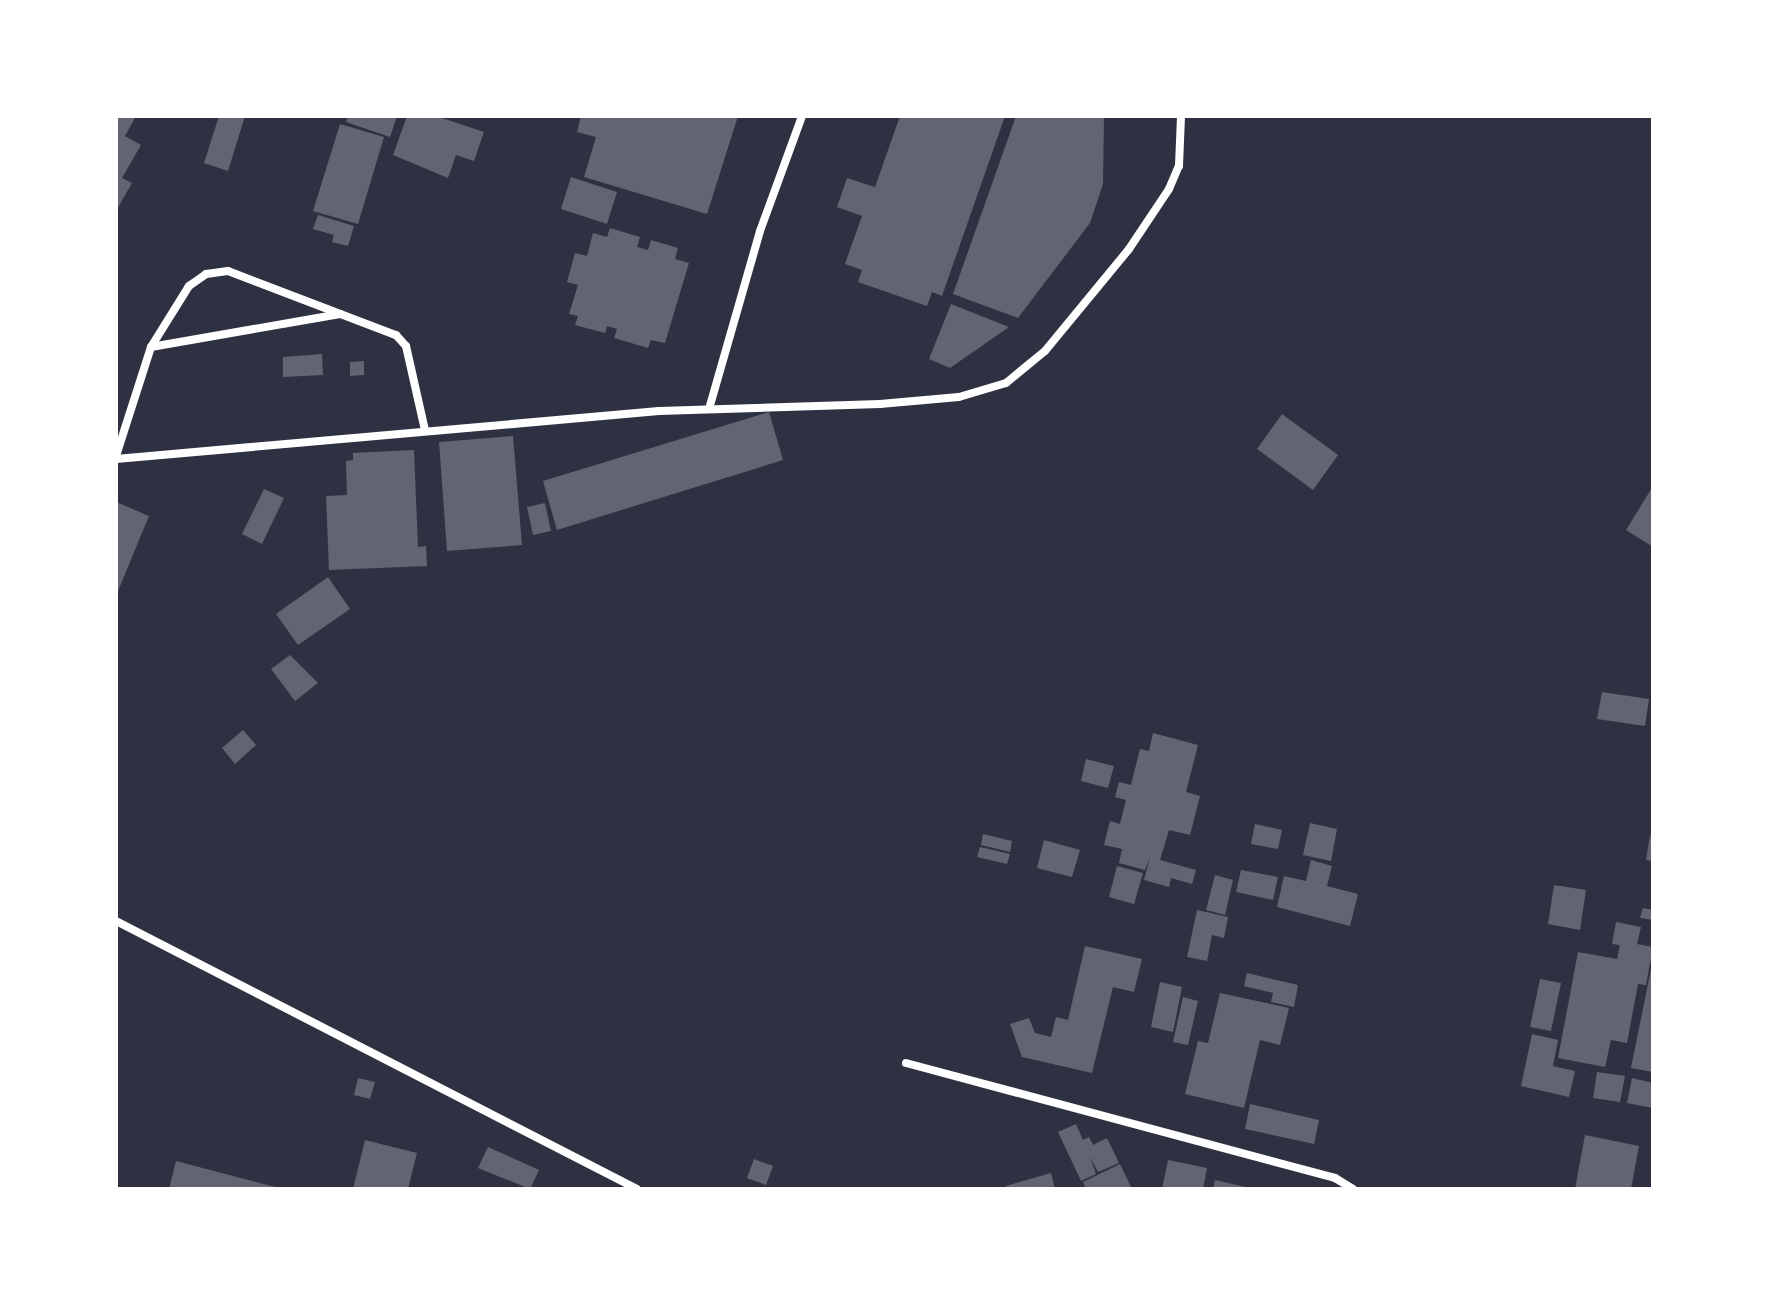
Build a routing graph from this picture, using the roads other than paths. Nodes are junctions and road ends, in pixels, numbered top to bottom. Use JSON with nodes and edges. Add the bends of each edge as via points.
{"nodes":[{"id":1,"x":802,"y":116,"type":"edge"},
{"id":2,"x":1181,"y":116,"type":"edge"},
{"id":3,"x":340,"y":314,"type":"junction"},
{"id":4,"x":151,"y":347,"type":"junction"},
{"id":5,"x":709,"y":409,"type":"junction"},
{"id":6,"x":425,"y":430,"type":"junction"},
{"id":7,"x":116,"y":458,"type":"edge"},
{"id":8,"x":116,"y":921,"type":"edge"},
{"id":9,"x":906,"y":1063,"type":"dead end"},
{"id":10,"x":637,"y":1189,"type":"edge"},
{"id":11,"x":1353,"y":1189,"type":"edge"}],
"edges":[{"from":1,"to":5,"type":"street","via":[[760,231]]},
{"from":2,"to":5,"type":"street","via":[[1179,166],[1169,189],[1129,249],[1045,351],[1006,383],[959,397],[880,404]]},
{"from":3,"to":4,"type":"street"},
{"from":3,"to":4,"type":"street","via":[[228,271],[206,274],[189,286]]},
{"from":3,"to":6,"type":"street","via":[[379,327],[406,346]]},
{"from":4,"to":7,"type":"street"},
{"from":5,"to":6,"type":"street"},
{"from":6,"to":7,"type":"street"},
{"from":8,"to":10,"type":"street"},
{"from":9,"to":11,"type":"street","via":[[1335,1178]]}]}
